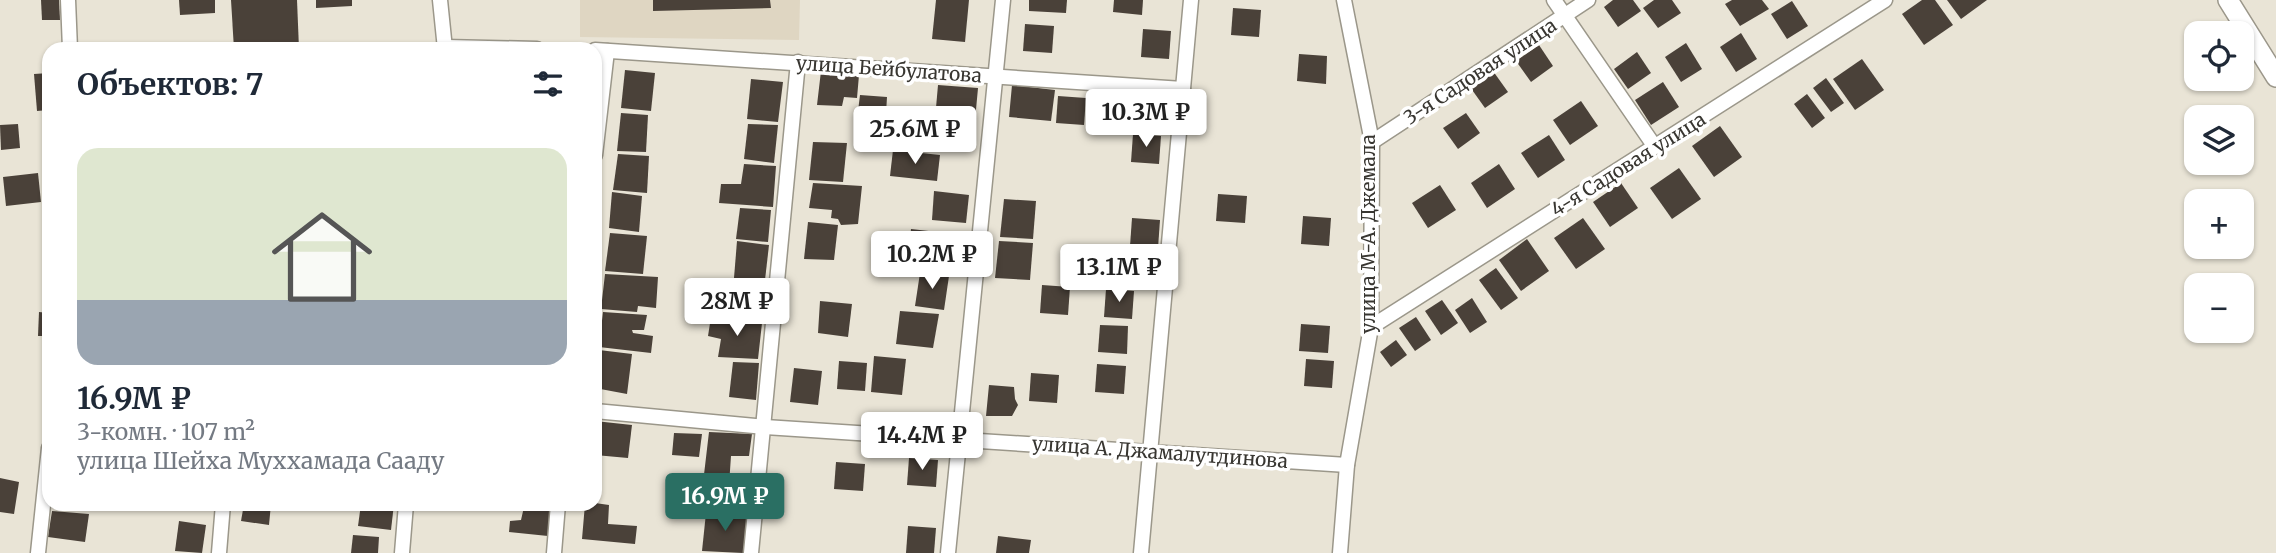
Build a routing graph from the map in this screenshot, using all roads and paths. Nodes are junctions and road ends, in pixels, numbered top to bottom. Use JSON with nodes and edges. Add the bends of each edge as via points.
{"nodes":[{"id":1,"x":68,"y":0,"type":"edge"},
{"id":2,"x":440,"y":0,"type":"edge"},
{"id":3,"x":1003,"y":0,"type":"edge"},
{"id":4,"x":1191,"y":0,"type":"edge"},
{"id":5,"x":1344,"y":0,"type":"edge"},
{"id":6,"x":1553,"y":0,"type":"edge"},
{"id":7,"x":1588,"y":0,"type":"edge"},
{"id":8,"x":1885,"y":0,"type":"edge"},
{"id":9,"x":2228,"y":0,"type":"edge"},
{"id":10,"x":1564,"y":16,"type":"junction"},
{"id":11,"x":70,"y":42,"type":"edge"},
{"id":12,"x":444,"y":42,"type":"edge"},
{"id":13,"x":602,"y":50,"type":"edge"},
{"id":14,"x":798,"y":62,"type":"junction"},
{"id":15,"x":995,"y":76,"type":"junction"},
{"id":16,"x":2276,"y":77,"type":"edge"},
{"id":17,"x":1183,"y":89,"type":"junction"},
{"id":18,"x":1372,"y":142,"type":"junction"},
{"id":19,"x":1655,"y":147,"type":"junction"},
{"id":20,"x":1371,"y":327,"type":"junction"},
{"id":21,"x":602,"y":412,"type":"edge"},
{"id":22,"x":765,"y":427,"type":"junction"},
{"id":23,"x":959,"y":438,"type":"junction"},
{"id":24,"x":1150,"y":452,"type":"junction"},
{"id":25,"x":1348,"y":466,"type":"junction"},
{"id":26,"x":42,"y":511,"type":"edge"},
{"id":27,"x":222,"y":511,"type":"edge"},
{"id":28,"x":405,"y":511,"type":"edge"},
{"id":29,"x":557,"y":511,"type":"edge"},
{"id":30,"x":38,"y":553,"type":"edge"},
{"id":31,"x":219,"y":553,"type":"edge"},
{"id":32,"x":402,"y":553,"type":"edge"},
{"id":33,"x":554,"y":553,"type":"edge"},
{"id":34,"x":751,"y":553,"type":"edge"},
{"id":35,"x":948,"y":553,"type":"edge"},
{"id":36,"x":1140,"y":553,"type":"edge"},
{"id":37,"x":1340,"y":553,"type":"edge"}],
"edges":[{"from":1,"to":11,"type":"street"},
{"from":2,"to":12,"type":"street"},
{"from":3,"to":15,"type":"street"},
{"from":4,"to":17,"type":"street"},
{"from":5,"to":18,"type":"street","name":"улица М-А. Джемала"},
{"from":6,"to":10,"type":"street"},
{"from":7,"to":10,"type":"street","name":"3-я Садовая улица"},
{"from":8,"to":19,"type":"street","name":"4-я Садовая улица"},
{"from":9,"to":16,"type":"main road"},
{"from":10,"to":18,"type":"street","name":"3-я Садовая улица"},
{"from":10,"to":19,"type":"street"},
{"from":13,"to":14,"type":"street","name":"улица Бейбулатова"},
{"from":14,"to":15,"type":"street","name":"улица Бейбулатова"},
{"from":14,"to":22,"type":"street"},
{"from":15,"to":17,"type":"street","name":"улица Бейбулатова"},
{"from":15,"to":23,"type":"street"},
{"from":17,"to":24,"type":"street"},
{"from":18,"to":20,"type":"street","name":"улица М-А. Джемала"},
{"from":19,"to":20,"type":"street","name":"4-я Садовая улица"},
{"from":20,"to":25,"type":"street","name":"улица М-А. Джемала"},
{"from":21,"to":22,"type":"street","name":"улица А. Джамалутдинова"},
{"from":22,"to":23,"type":"street","name":"улица А. Джамалутдинова"},
{"from":22,"to":34,"type":"street"},
{"from":23,"to":24,"type":"street","name":"улица А. Джамалутдинова"},
{"from":23,"to":35,"type":"street"},
{"from":24,"to":25,"type":"street","name":"улица А. Джамалутдинова"},
{"from":24,"to":36,"type":"street"},
{"from":25,"to":37,"type":"street","name":"улица М-А. Джемала"},
{"from":26,"to":30,"type":"street"},
{"from":27,"to":31,"type":"street"},
{"from":28,"to":32,"type":"street"},
{"from":29,"to":33,"type":"street"}]}
